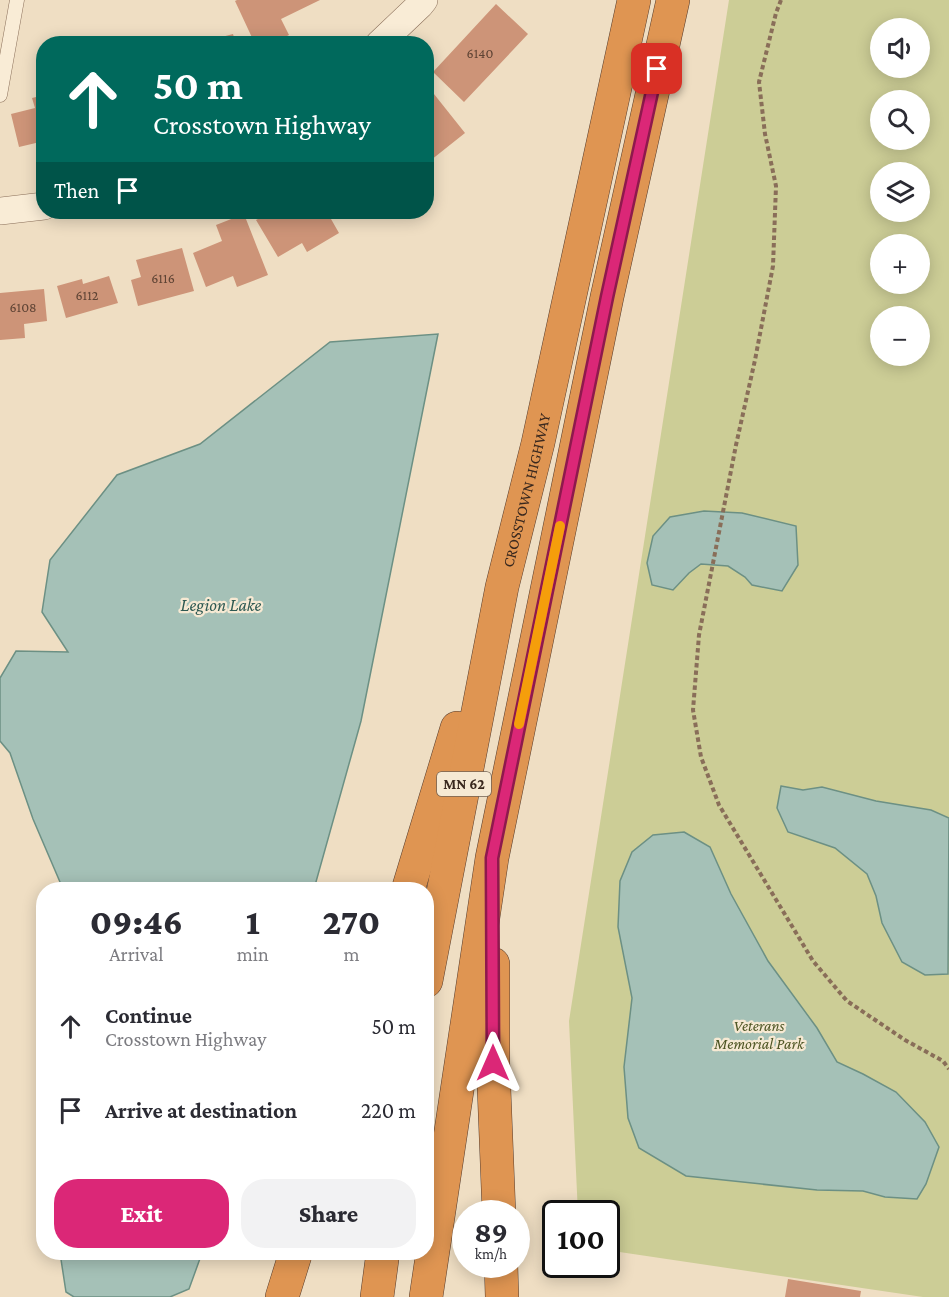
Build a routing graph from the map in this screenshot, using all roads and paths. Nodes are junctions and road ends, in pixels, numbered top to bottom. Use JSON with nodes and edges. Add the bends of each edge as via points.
{"nodes":[{"id":1,"x":17,"y":0,"type":"edge"},
{"id":2,"x":424,"y":0,"type":"edge"},
{"id":3,"x":634,"y":0,"type":"edge"},
{"id":4,"x":672,"y":0,"type":"edge"},
{"id":5,"x":781,"y":0,"type":"edge"},
{"id":6,"x":388,"y":36,"type":"edge"},
{"id":7,"x":0,"y":95,"type":"edge"},
{"id":8,"x":36,"y":207,"type":"edge"},
{"id":9,"x":0,"y":212,"type":"edge"},
{"id":10,"x":502,"y":587,"type":"junction"},
{"id":11,"x":492,"y":858,"type":"junction"},
{"id":12,"x":410,"y":882,"type":"edge"},
{"id":13,"x":434,"y":940,"type":"edge"},
{"id":14,"x":949,"y":1069,"type":"edge"},
{"id":15,"x":498,"y":1200,"type":"edge"},
{"id":16,"x":434,"y":1244,"type":"edge"},
{"id":17,"x":294,"y":1260,"type":"edge"},
{"id":18,"x":382,"y":1260,"type":"edge"},
{"id":19,"x":432,"y":1260,"type":"edge"},
{"id":20,"x":501,"y":1278,"type":"edge"},
{"id":21,"x":282,"y":1297,"type":"edge"},
{"id":22,"x":377,"y":1297,"type":"edge"},
{"id":23,"x":426,"y":1297,"type":"edge"},
{"id":24,"x":502,"y":1297,"type":"edge"}],
"edges":[{"from":1,"to":7,"type":"lane"},
{"from":2,"to":6,"type":"street"},
{"from":3,"to":10,"type":"highway","name":"CROSSTOWN HIGHWAY","number":"MN 62","via":[[538,443]]},
{"from":4,"to":11,"type":"highway","number":"MN 62"},
{"from":5,"to":14,"type":"path","via":[[759,82],[776,186],[773,266],[699,635],[693,710],[701,758],[719,806],[813,961],[847,1001],[943,1061]]},
{"from":8,"to":9,"type":"street"},
{"from":10,"to":12,"type":"highway"},
{"from":10,"to":13,"type":"highway","name":"CROSSTOWN HIGHWAY","number":"MN 62"},
{"from":11,"to":15,"type":"highway"},
{"from":11,"to":16,"type":"highway","number":"MN 62"},
{"from":17,"to":21,"type":"highway"},
{"from":18,"to":22,"type":"highway"},
{"from":19,"to":23,"type":"highway","number":"MN 62"},
{"from":20,"to":24,"type":"highway"}]}
